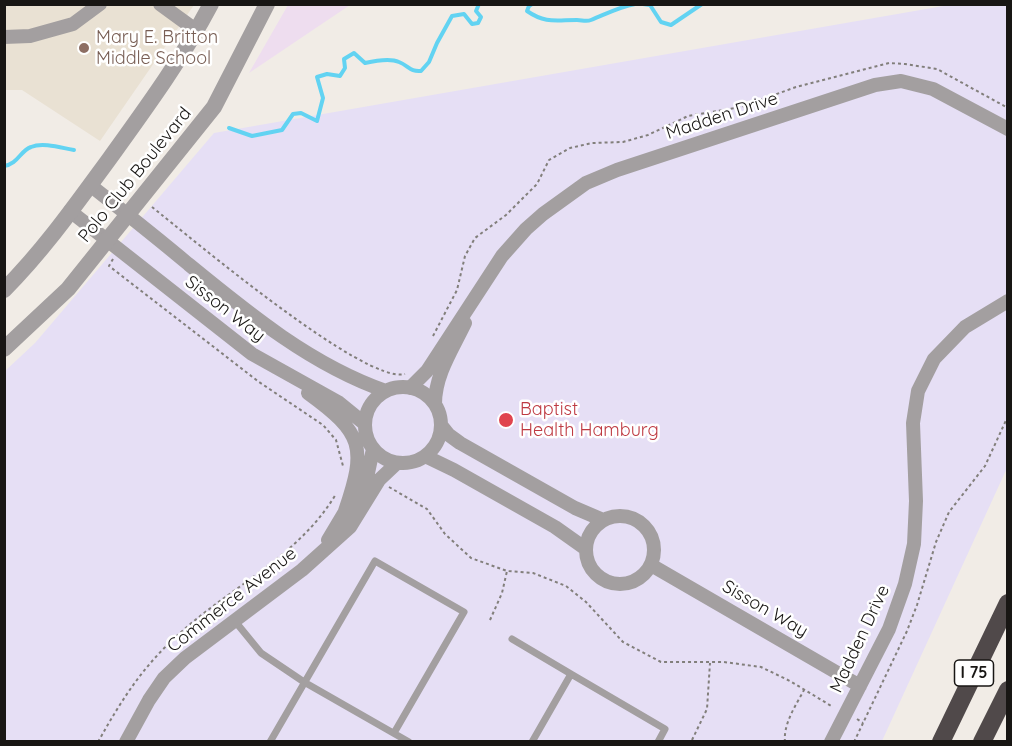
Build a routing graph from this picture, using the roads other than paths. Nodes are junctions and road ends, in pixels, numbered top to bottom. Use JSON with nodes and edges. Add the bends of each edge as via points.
{"nodes":[{"id":1,"x":100,"y":4,"type":"edge"},
{"id":2,"x":160,"y":4,"type":"edge"},
{"id":3,"x":211,"y":4,"type":"edge"},
{"id":4,"x":267,"y":4,"type":"edge"},
{"id":5,"x":197,"y":31,"type":"junction"},
{"id":6,"x":4,"y":37,"type":"edge"},
{"id":7,"x":1008,"y":129,"type":"edge"},
{"id":8,"x":90,"y":185,"type":"junction"},
{"id":9,"x":70,"y":211,"type":"junction"},
{"id":10,"x":133,"y":219,"type":"junction"},
{"id":11,"x":113,"y":245,"type":"junction"},
{"id":12,"x":482,"y":286,"type":"junction"},
{"id":13,"x":4,"y":290,"type":"edge"},
{"id":14,"x":1008,"y":301,"type":"edge"},
{"id":15,"x":4,"y":349,"type":"edge"},
{"id":16,"x":252,"y":354,"type":"junction"},
{"id":17,"x":410,"y":388,"type":"junction"},
{"id":18,"x":386,"y":391,"type":"junction"},
{"id":19,"x":435,"y":405,"type":"junction"},
{"id":20,"x":365,"y":424,"type":"junction"},
{"id":21,"x":441,"y":425,"type":"junction"},
{"id":22,"x":373,"y":449,"type":"junction"},
{"id":23,"x":425,"y":456,"type":"junction"},
{"id":24,"x":397,"y":463,"type":"junction"},
{"id":25,"x":345,"y":511,"type":"junction"},
{"id":26,"x":603,"y":520,"type":"junction"},
{"id":27,"x":323,"y":549,"type":"junction"},
{"id":28,"x":586,"y":549,"type":"junction"},
{"id":29,"x":651,"y":565,"type":"junction"},
{"id":30,"x":1008,"y":603,"type":"edge"},
{"id":31,"x":234,"y":620,"type":"junction"},
{"id":32,"x":512,"y":639,"type":"dead end"},
{"id":33,"x":571,"y":674,"type":"junction"},
{"id":34,"x":304,"y":682,"type":"junction"},
{"id":35,"x":860,"y":686,"type":"junction"},
{"id":36,"x":1008,"y":690,"type":"edge"},
{"id":37,"x":394,"y":733,"type":"junction"},
{"id":38,"x":126,"y":741,"type":"edge"},
{"id":39,"x":270,"y":741,"type":"edge"},
{"id":40,"x":409,"y":741,"type":"edge"},
{"id":41,"x":532,"y":741,"type":"edge"},
{"id":42,"x":658,"y":741,"type":"edge"},
{"id":43,"x":831,"y":741,"type":"edge"},
{"id":44,"x":941,"y":741,"type":"edge"},
{"id":45,"x":982,"y":741,"type":"edge"}],
"edges":[{"from":1,"to":6,"type":"street","via":[[73,24],[30,36]]},
{"from":2,"to":5,"type":"street"},
{"from":3,"to":5,"type":"street","name":"Polo Club Boulevard"},
{"from":4,"to":10,"type":"street","name":"Polo Club Boulevard","via":[[214,107]]},
{"from":5,"to":8,"type":"street","name":"Polo Club Boulevard"},
{"from":7,"to":12,"type":"street","name":"Madden Drive","via":[[933,89],[901,81],[875,85],[586,183],[526,230]]},
{"from":8,"to":9,"type":"street","name":"Polo Club Boulevard"},
{"from":8,"to":10,"type":"street","name":"Sisson Way"},
{"from":9,"to":11,"type":"street","name":"Sisson Way"},
{"from":9,"to":13,"type":"street","name":"Polo Club Boulevard"},
{"from":10,"to":11,"type":"street","name":"Polo Club Boulevard"},
{"from":10,"to":18,"type":"street","name":"Sisson Way","via":[[233,301],[317,360]]},
{"from":11,"to":15,"type":"street","name":"Polo Club Boulevard"},
{"from":11,"to":16,"type":"street","name":"Sisson Way"},
{"from":12,"to":17,"type":"street","name":"Madden Drive","via":[[427,371]]},
{"from":12,"to":19,"type":"street","name":"Madden Drive","via":[[438,377]]},
{"from":14,"to":35,"type":"street","name":"Madden Drive","via":[[965,327],[934,358],[918,391],[913,423],[914,544],[889,629]]},
{"from":16,"to":20,"type":"street","name":"Sisson Way","via":[[338,402]]},
{"from":16,"to":25,"type":"street","via":[[325,405],[353,437],[358,470]]},
{"from":17,"to":18,"type":"street"},
{"from":17,"to":19,"type":"street"},
{"from":18,"to":20,"type":"street","via":[[371,404]]},
{"from":19,"to":21,"type":"street"},
{"from":20,"to":22,"type":"street"},
{"from":21,"to":23,"type":"street","via":[[437,442]]},
{"from":21,"to":26,"type":"street","via":[[460,443]]},
{"from":22,"to":24,"type":"street"},
{"from":22,"to":25,"type":"street","name":"Commerce Avenue","via":[[368,473]]},
{"from":23,"to":24,"type":"street"},
{"from":23,"to":28,"type":"street","via":[[555,527]]},
{"from":24,"to":27,"type":"street","name":"Commerce Avenue","via":[[379,480],[350,526]]},
{"from":25,"to":27,"type":"street","name":"Commerce Avenue"},
{"from":26,"to":28,"type":"street","via":[[588,538]]},
{"from":26,"to":29,"type":"street","via":[[624,516],[643,525],[654,544]]},
{"from":27,"to":31,"type":"street","name":"Commerce Avenue","via":[[302,570]]},
{"from":28,"to":29,"type":"street","via":[[593,570],[612,583],[635,581]]},
{"from":29,"to":35,"type":"street","name":"Sisson Way"},
{"from":30,"to":44,"type":"highway","number":"I 75"},
{"from":31,"to":34,"type":"lane","via":[[261,653]]},
{"from":31,"to":38,"type":"street","name":"Commerce Avenue","via":[[164,678]]},
{"from":32,"to":33,"type":"lane"},
{"from":33,"to":41,"type":"lane"},
{"from":33,"to":42,"type":"lane","via":[[665,729]]},
{"from":34,"to":37,"type":"lane"},
{"from":34,"to":37,"type":"lane","via":[[375,561],[464,612]]},
{"from":34,"to":39,"type":"lane"},
{"from":35,"to":43,"type":"street","name":"Madden Drive"},
{"from":36,"to":45,"type":"highway","number":"I 75"},
{"from":37,"to":40,"type":"lane"}]}
